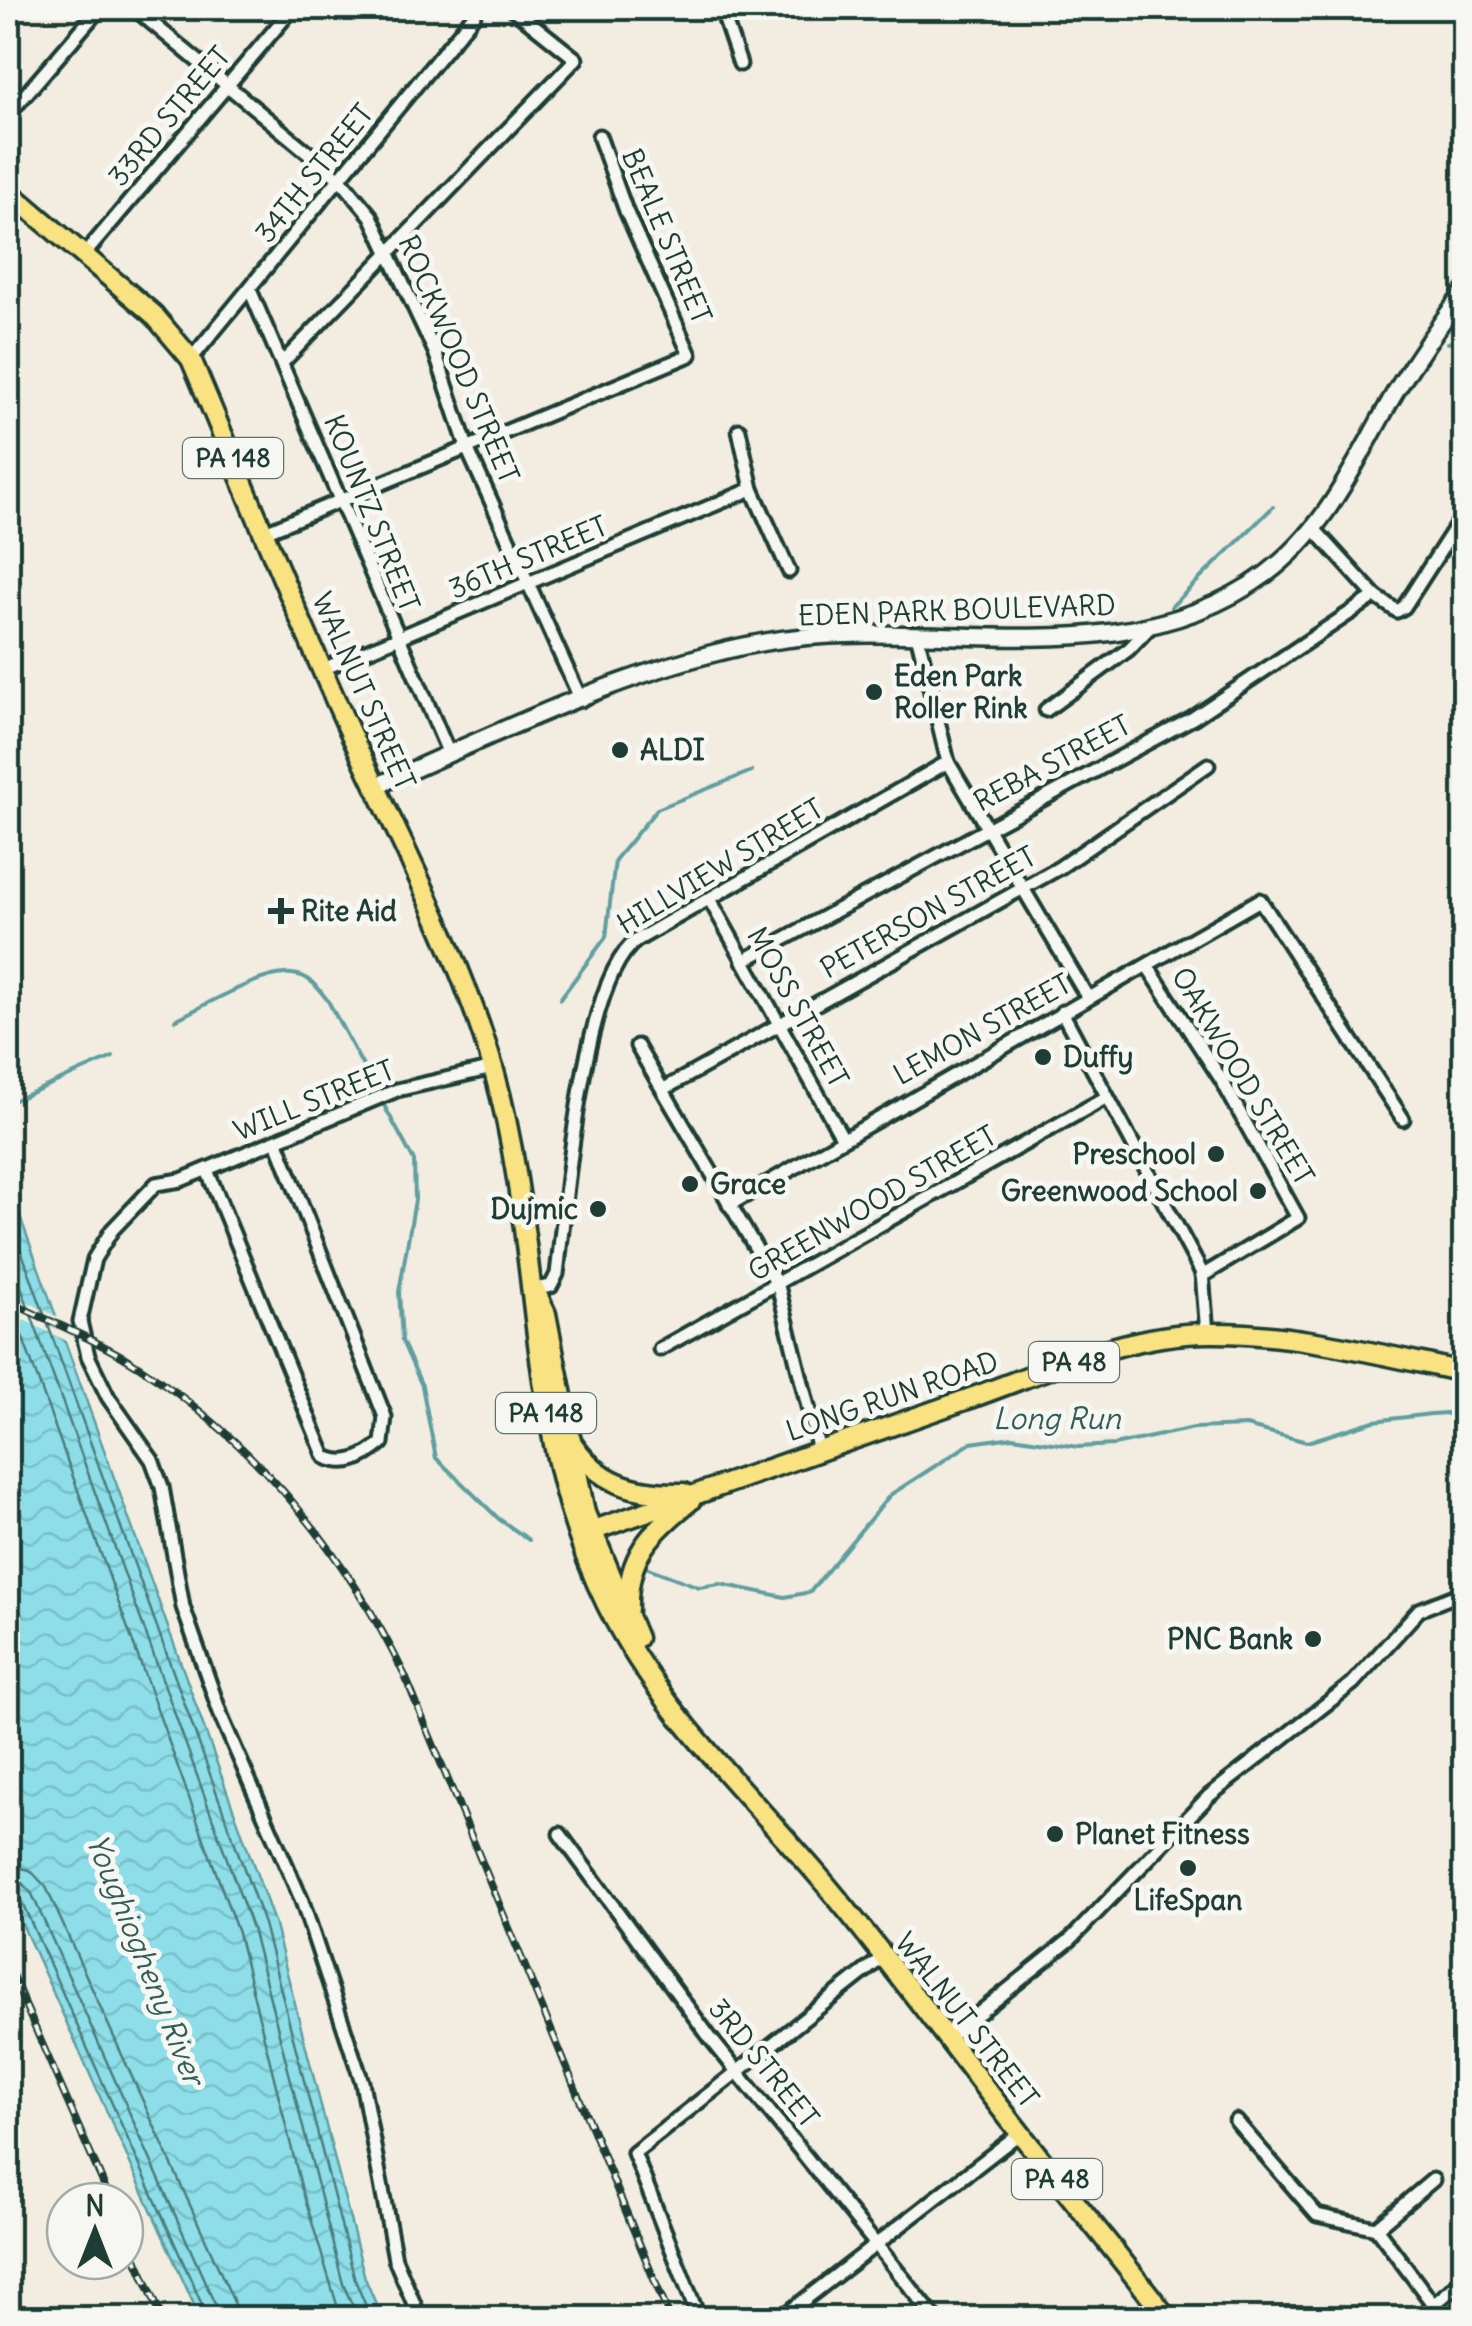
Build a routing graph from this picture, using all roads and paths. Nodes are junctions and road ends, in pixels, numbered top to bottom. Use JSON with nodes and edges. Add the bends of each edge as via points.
{"nodes":[{"id":1,"x":100,"y":8,"type":"edge"},
{"id":2,"x":134,"y":8,"type":"edge"},
{"id":3,"x":293,"y":8,"type":"edge"},
{"id":4,"x":512,"y":8,"type":"edge"},
{"id":5,"x":721,"y":8,"type":"edge"},
{"id":6,"x":474,"y":16,"type":"dead end"},
{"id":7,"x":740,"y":64,"type":"dead end"},
{"id":8,"x":227,"y":84,"type":"junction"},
{"id":9,"x":8,"y":115,"type":"edge"},
{"id":10,"x":599,"y":136,"type":"dead end"},
{"id":11,"x":342,"y":180,"type":"junction"},
{"id":12,"x":8,"y":191,"type":"edge"},
{"id":13,"x":392,"y":255,"type":"junction"},
{"id":14,"x":84,"y":256,"type":"junction"},
{"id":15,"x":250,"y":290,"type":"junction"},
{"id":16,"x":1464,"y":292,"type":"edge"},
{"id":17,"x":190,"y":359,"type":"junction"},
{"id":18,"x":283,"y":362,"type":"junction"},
{"id":19,"x":738,"y":430,"type":"dead end"},
{"id":20,"x":468,"y":450,"type":"junction"},
{"id":21,"x":752,"y":489,"type":"junction"},
{"id":22,"x":340,"y":501,"type":"junction"},
{"id":23,"x":1464,"y":514,"type":"edge"},
{"id":24,"x":1314,"y":530,"type":"junction"},
{"id":25,"x":265,"y":532,"type":"junction"},
{"id":26,"x":789,"y":570,"type":"dead end"},
{"id":27,"x":530,"y":584,"type":"junction"},
{"id":28,"x":1375,"y":596,"type":"junction"},
{"id":29,"x":1149,"y":628,"type":"junction"},
{"id":30,"x":917,"y":634,"type":"junction"},
{"id":31,"x":396,"y":638,"type":"junction"},
{"id":32,"x":323,"y":669,"type":"junction"},
{"id":33,"x":580,"y":700,"type":"junction"},
{"id":34,"x":1046,"y":710,"type":"dead end"},
{"id":35,"x":449,"y":754,"type":"junction"},
{"id":36,"x":948,"y":762,"type":"junction"},
{"id":37,"x":1208,"y":765,"type":"dead end"},
{"id":38,"x":376,"y":786,"type":"junction"},
{"id":39,"x":987,"y":825,"type":"junction"},
{"id":40,"x":1022,"y":888,"type":"junction"},
{"id":41,"x":710,"y":900,"type":"junction"},
{"id":42,"x":744,"y":960,"type":"junction"},
{"id":43,"x":1148,"y":967,"type":"junction"},
{"id":44,"x":1088,"y":998,"type":"junction"},
{"id":45,"x":1062,"y":1012,"type":"junction"},
{"id":46,"x":778,"y":1024,"type":"junction"},
{"id":47,"x":637,"y":1046,"type":"dead end"},
{"id":48,"x":493,"y":1068,"type":"junction"},
{"id":49,"x":664,"y":1088,"type":"junction"},
{"id":50,"x":1107,"y":1098,"type":"junction"},
{"id":51,"x":1404,"y":1119,"type":"dead end"},
{"id":52,"x":842,"y":1138,"type":"junction"},
{"id":53,"x":278,"y":1142,"type":"junction"},
{"id":54,"x":207,"y":1170,"type":"junction"},
{"id":55,"x":730,"y":1205,"type":"junction"},
{"id":56,"x":1202,"y":1276,"type":"junction"},
{"id":57,"x":778,"y":1286,"type":"junction"},
{"id":58,"x":535,"y":1289,"type":"junction"},
{"id":59,"x":1207,"y":1333,"type":"junction"},
{"id":60,"x":660,"y":1349,"type":"dead end"},
{"id":61,"x":1464,"y":1372,"type":"edge"},
{"id":62,"x":566,"y":1432,"type":"junction"},
{"id":63,"x":819,"y":1451,"type":"junction"},
{"id":64,"x":700,"y":1493,"type":"junction"},
{"id":65,"x":586,"y":1533,"type":"junction"},
{"id":66,"x":1464,"y":1592,"type":"edge"},
{"id":67,"x":628,"y":1621,"type":"junction"},
{"id":68,"x":716,"y":1760,"type":"junction"},
{"id":69,"x":560,"y":1834,"type":"dead end"},
{"id":70,"x":884,"y":1957,"type":"junction"},
{"id":71,"x":948,"y":2039,"type":"junction"},
{"id":72,"x":738,"y":2071,"type":"junction"},
{"id":73,"x":1236,"y":2121,"type":"dead end"},
{"id":74,"x":1020,"y":2134,"type":"junction"},
{"id":75,"x":1433,"y":2180,"type":"dead end"},
{"id":76,"x":1376,"y":2228,"type":"junction"},
{"id":77,"x":878,"y":2243,"type":"junction"},
{"id":78,"x":1464,"y":2279,"type":"edge"},
{"id":79,"x":1433,"y":2304,"type":"junction"},
{"id":80,"x":1162,"y":2312,"type":"edge"},
{"id":81,"x":420,"y":2318,"type":"edge"},
{"id":82,"x":699,"y":2318,"type":"edge"},
{"id":83,"x":781,"y":2318,"type":"edge"},
{"id":84,"x":935,"y":2318,"type":"edge"},
{"id":85,"x":1140,"y":2318,"type":"edge"},
{"id":86,"x":1418,"y":2318,"type":"edge"}],
"edges":[{"from":1,"to":9,"type":"street"},
{"from":2,"to":8,"type":"street","name":"ROCKWOOD STREET"},
{"from":3,"to":8,"type":"street","name":"33RD STREET"},
{"from":4,"to":13,"type":"street","via":[[576,59]]},
{"from":5,"to":7,"type":"street"},
{"from":6,"to":11,"type":"street","name":"34TH STREET"},
{"from":8,"to":11,"type":"street","name":"ROCKWOOD STREET"},
{"from":8,"to":14,"type":"street","name":"33RD STREET"},
{"from":10,"to":20,"type":"street","name":"BEALE STREET","via":[[690,354]]},
{"from":11,"to":13,"type":"street","name":"ROCKWOOD STREET"},
{"from":11,"to":15,"type":"street","name":"34TH STREET"},
{"from":12,"to":14,"type":"main road","name":"WALNUT STREET","number":"PA 148"},
{"from":13,"to":18,"type":"street"},
{"from":13,"to":20,"type":"street","name":"ROCKWOOD STREET"},
{"from":14,"to":17,"type":"main road","name":"WALNUT STREET","number":"PA 148","via":[[154,314]]},
{"from":15,"to":17,"type":"street","name":"34TH STREET"},
{"from":15,"to":18,"type":"street","name":"KOUNTZ STREET"},
{"from":16,"to":24,"type":"main road","name":"EDEN PARK BOULEVARD"},
{"from":17,"to":25,"type":"main road","name":"WALNUT STREET","number":"PA 148"},
{"from":18,"to":22,"type":"street","name":"KOUNTZ STREET"},
{"from":19,"to":21,"type":"street"},
{"from":20,"to":22,"type":"street"},
{"from":20,"to":27,"type":"street","name":"ROCKWOOD STREET"},
{"from":21,"to":26,"type":"street"},
{"from":21,"to":27,"type":"street","name":"36TH STREET"},
{"from":22,"to":25,"type":"street"},
{"from":22,"to":31,"type":"street","name":"KOUNTZ STREET"},
{"from":23,"to":28,"type":"street","via":[[1404,607],[1391,609]]},
{"from":24,"to":28,"type":"street"},
{"from":24,"to":29,"type":"main road","name":"EDEN PARK BOULEVARD","via":[[1237,592]]},
{"from":25,"to":32,"type":"main road","name":"WALNUT STREET","number":"PA 148"},
{"from":27,"to":31,"type":"street","name":"36TH STREET"},
{"from":27,"to":33,"type":"street","name":"ROCKWOOD STREET"},
{"from":28,"to":39,"type":"street","name":"REBA STREET","via":[[1193,718]]},
{"from":29,"to":30,"type":"main road","name":"EDEN PARK BOULEVARD","via":[[1094,636]]},
{"from":29,"to":34,"type":"street"},
{"from":30,"to":33,"type":"main road","name":"EDEN PARK BOULEVARD","via":[[764,642]]},
{"from":30,"to":36,"type":"street"},
{"from":31,"to":32,"type":"street","name":"36TH STREET"},
{"from":31,"to":35,"type":"street","name":"KOUNTZ STREET"},
{"from":32,"to":38,"type":"main road","name":"WALNUT STREET","number":"PA 148"},
{"from":33,"to":35,"type":"main road","name":"EDEN PARK BOULEVARD"},
{"from":35,"to":38,"type":"main road","name":"EDEN PARK BOULEVARD"},
{"from":36,"to":39,"type":"street"},
{"from":36,"to":41,"type":"street","name":"HILLVIEW STREET"},
{"from":37,"to":40,"type":"street","name":"PETERSON STREET"},
{"from":38,"to":48,"type":"main road","name":"WALNUT STREET","number":"PA 148"},
{"from":39,"to":40,"type":"street"},
{"from":39,"to":42,"type":"street","name":"REBA STREET"},
{"from":40,"to":44,"type":"street"},
{"from":40,"to":46,"type":"street","name":"PETERSON STREET"},
{"from":41,"to":42,"type":"street","name":"MOSS STREET"},
{"from":41,"to":58,"type":"street","name":"HILLVIEW STREET","via":[[626,948],[608,976],[585,1070],[557,1274],[551,1286]]},
{"from":42,"to":46,"type":"street","name":"MOSS STREET"},
{"from":43,"to":44,"type":"street","name":"LEMON STREET"},
{"from":43,"to":51,"type":"street","name":"LEMON STREET","via":[[1260,900]]},
{"from":43,"to":56,"type":"street","name":"OAKWOOD STREET","via":[[1221,1079],[1298,1218]]},
{"from":44,"to":45,"type":"street","name":"LEMON STREET"},
{"from":45,"to":50,"type":"street"},
{"from":45,"to":52,"type":"street","name":"LEMON STREET"},
{"from":46,"to":49,"type":"street","name":"PETERSON STREET"},
{"from":46,"to":52,"type":"street","name":"MOSS STREET"},
{"from":47,"to":49,"type":"street"},
{"from":48,"to":53,"type":"street","name":"WILL STREET","via":[[397,1090]]},
{"from":48,"to":58,"type":"main road","name":"WALNUT STREET","number":"PA 148"},
{"from":49,"to":55,"type":"street"},
{"from":50,"to":56,"type":"street"},
{"from":50,"to":57,"type":"street","name":"GREENWOOD STREET"},
{"from":52,"to":55,"type":"street","name":"LEMON STREET"},
{"from":53,"to":54,"type":"street","name":"WILL STREET"},
{"from":53,"to":54,"type":"street","via":[[384,1417],[382,1443],[368,1455],[344,1463],[325,1457]]},
{"from":54,"to":81,"type":"street","name":"WILL STREET","via":[[156,1184],[112,1230],[94,1259],[80,1321],[108,1398],[152,1460],[162,1487],[183,1607],[223,1721],[302,1901],[362,2082],[395,2259]]},
{"from":55,"to":57,"type":"street"},
{"from":56,"to":59,"type":"street"},
{"from":57,"to":60,"type":"street","name":"GREENWOOD STREET"},
{"from":57,"to":63,"type":"street"},
{"from":58,"to":62,"type":"main road","name":"WALNUT STREET","number":"PA 148","via":[[546,1314]]},
{"from":58,"to":65,"type":"main road","name":"WALNUT STREET","number":"PA 148","via":[[532,1316],[545,1410]]},
{"from":59,"to":61,"type":"main road","name":"LONG RUN ROAD","number":"PA 48","via":[[1318,1343]]},
{"from":59,"to":63,"type":"main road","name":"LONG RUN ROAD","number":"PA 48","via":[[1123,1345]]},
{"from":62,"to":64,"type":"main road","via":[[581,1458],[628,1490]]},
{"from":62,"to":65,"type":"main road","name":"WALNUT STREET","number":"PA 148"},
{"from":63,"to":64,"type":"main road","name":"LONG RUN ROAD","number":"PA 48"},
{"from":64,"to":65,"type":"main road","name":"LONG RUN ROAD","number":"PA 48"},
{"from":64,"to":67,"type":"main road","number":"PA 48","via":[[644,1540],[627,1583]]},
{"from":65,"to":67,"type":"main road","name":"WALNUT STREET","number":"PA 148"},
{"from":65,"to":68,"type":"main road","name":"WALNUT STREET","number":"PA 48","via":[[605,1602],[654,1688]]},
{"from":66,"to":71,"type":"street","via":[[1420,1610],[1353,1683],[1209,1796],[1070,1939]]},
{"from":67,"to":68,"type":"main road","name":"WALNUT STREET","number":"PA 48"},
{"from":68,"to":70,"type":"main road","name":"WALNUT STREET","number":"PA 48"},
{"from":69,"to":72,"type":"street","name":"3RD STREET"},
{"from":70,"to":71,"type":"main road","name":"WALNUT STREET","number":"PA 48"},
{"from":70,"to":72,"type":"street"},
{"from":71,"to":74,"type":"main road","name":"WALNUT STREET","number":"PA 48"},
{"from":72,"to":77,"type":"street","name":"3RD STREET"},
{"from":72,"to":82,"type":"street","via":[[634,2154]]},
{"from":73,"to":76,"type":"street","via":[[1316,2215]]},
{"from":74,"to":77,"type":"street"},
{"from":74,"to":80,"type":"main road","name":"WALNUT STREET","number":"PA 48"},
{"from":75,"to":76,"type":"street"},
{"from":76,"to":79,"type":"street"},
{"from":77,"to":83,"type":"street"},
{"from":77,"to":84,"type":"street","name":"3RD STREET"},
{"from":78,"to":79,"type":"street"},
{"from":79,"to":86,"type":"street"},
{"from":80,"to":85,"type":"street"}]}
